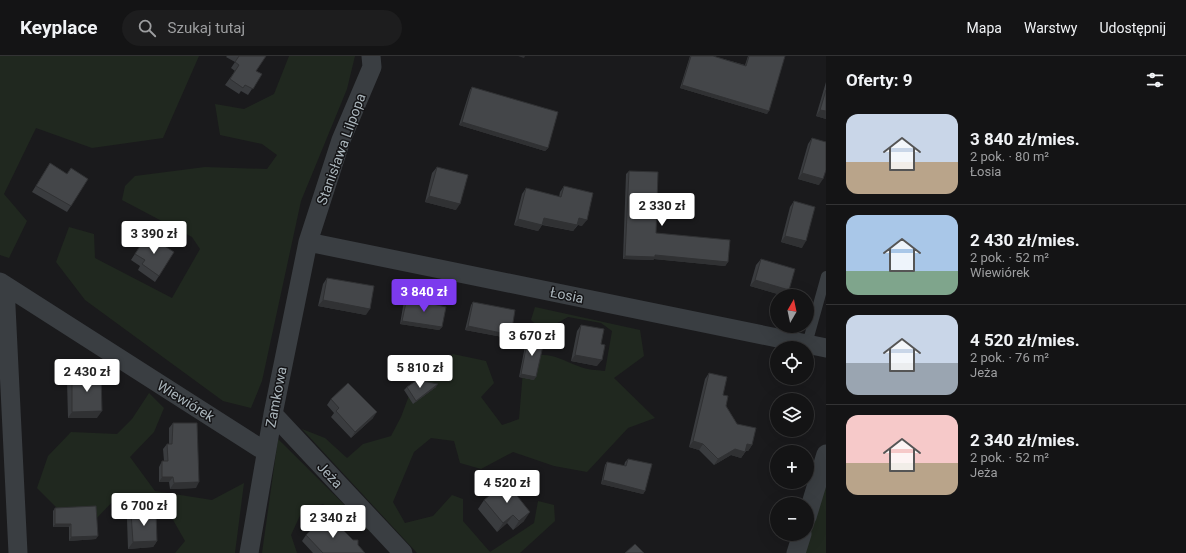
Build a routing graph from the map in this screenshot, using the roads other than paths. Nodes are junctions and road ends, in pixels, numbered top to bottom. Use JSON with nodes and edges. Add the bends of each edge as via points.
{"nodes":[{"id":1,"x":371,"y":56,"type":"edge"},
{"id":2,"x":308,"y":242,"type":"junction"},
{"id":3,"x":826,"y":276,"type":"edge"},
{"id":4,"x":3,"y":284,"type":"edge"},
{"id":5,"x":792,"y":341,"type":"edge"},
{"id":6,"x":808,"y":341,"type":"edge"},
{"id":7,"x":814,"y":345,"type":"edge"},
{"id":8,"x":826,"y":348,"type":"edge"},
{"id":9,"x":273,"y":414,"type":"junction"},
{"id":10,"x":266,"y":452,"type":"junction"},
{"id":11,"x":826,"y":454,"type":"edge"},
{"id":12,"x":813,"y":497,"type":"edge"},
{"id":13,"x":800,"y":541,"type":"edge"},
{"id":14,"x":18,"y":553,"type":"edge"},
{"id":15,"x":249,"y":553,"type":"edge"},
{"id":16,"x":403,"y":553,"type":"edge"},
{"id":17,"x":796,"y":553,"type":"edge"}],
"edges":[{"from":1,"to":2,"type":"street","name":"Stanisława Lilpopa","via":[[372,66],[341,140]]},
{"from":2,"to":5,"type":"street","name":"Łosia"},
{"from":2,"to":9,"type":"street","name":"Zamkowa"},
{"from":3,"to":6,"type":"lane"},
{"from":4,"to":10,"type":"street","name":"Wiewiórek"},
{"from":4,"to":14,"type":"street","name":"Wiewiórek"},
{"from":7,"to":8,"type":"street","name":"Łosia"},
{"from":9,"to":10,"type":"street","name":"Zamkowa"},
{"from":9,"to":16,"type":"street","name":"Jeża"},
{"from":10,"to":15,"type":"street","name":"Zamkowa"},
{"from":11,"to":12,"type":"street"},
{"from":13,"to":17,"type":"street"}]}
